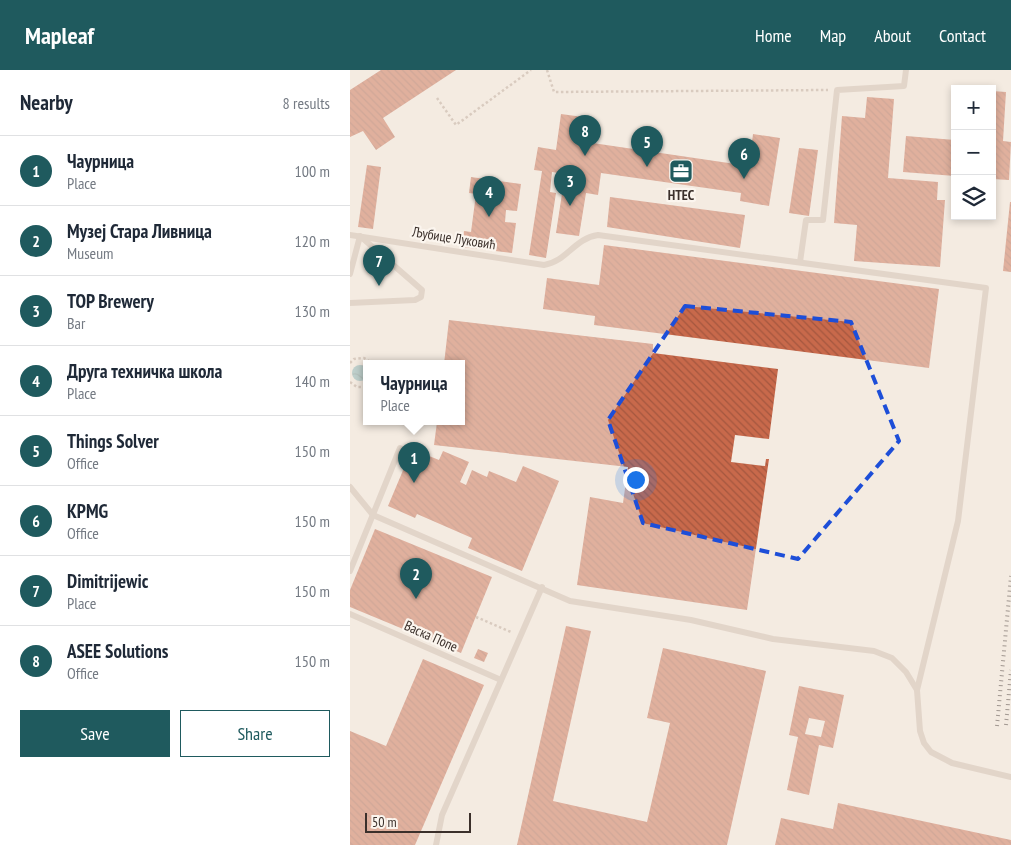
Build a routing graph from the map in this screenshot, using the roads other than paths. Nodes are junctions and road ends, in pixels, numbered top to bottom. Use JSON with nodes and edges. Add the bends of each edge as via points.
{"nodes":[{"id":1,"x":906,"y":70,"type":"edge"},
{"id":2,"x":350,"y":234,"type":"edge"},
{"id":3,"x":360,"y":236,"type":"junction"},
{"id":4,"x":800,"y":262,"type":"junction"},
{"id":5,"x":350,"y":274,"type":"edge"},
{"id":6,"x":350,"y":303,"type":"edge"},
{"id":7,"x":400,"y":448,"type":"dead end"},
{"id":8,"x":350,"y":487,"type":"edge"},
{"id":9,"x":373,"y":515,"type":"junction"},
{"id":10,"x":350,"y":571,"type":"edge"},
{"id":11,"x":542,"y":587,"type":"junction"},
{"id":12,"x":350,"y":614,"type":"edge"},
{"id":13,"x":501,"y":680,"type":"junction"},
{"id":14,"x":917,"y":690,"type":"junction"},
{"id":15,"x":1011,"y":777,"type":"edge"},
{"id":16,"x":436,"y":845,"type":"edge"}],
"edges":[{"from":1,"to":4,"type":"lane","via":[[904,86],[837,90],[823,220],[806,220]]},
{"from":2,"to":3,"type":"lane","name":"Љубице Луковић"},
{"from":3,"to":4,"type":"lane","name":"Љубице Луковић","via":[[544,265],[554,264],[578,243],[598,235]]},
{"from":3,"to":5,"type":"lane"},
{"from":3,"to":6,"type":"lane","via":[[422,290],[421,298]]},
{"from":4,"to":14,"type":"lane","via":[[986,288],[958,521]]},
{"from":7,"to":9,"type":"lane"},
{"from":8,"to":9,"type":"lane"},
{"from":9,"to":10,"type":"lane"},
{"from":9,"to":11,"type":"lane"},
{"from":11,"to":13,"type":"lane"},
{"from":11,"to":14,"type":"lane","via":[[570,601],[691,620],[773,639],[874,651],[892,658]]},
{"from":12,"to":13,"type":"lane","name":"Васка Попе"},
{"from":13,"to":16,"type":"lane","via":[[442,815]]},
{"from":14,"to":15,"type":"lane","via":[[920,731],[931,752],[952,763]]}]}
